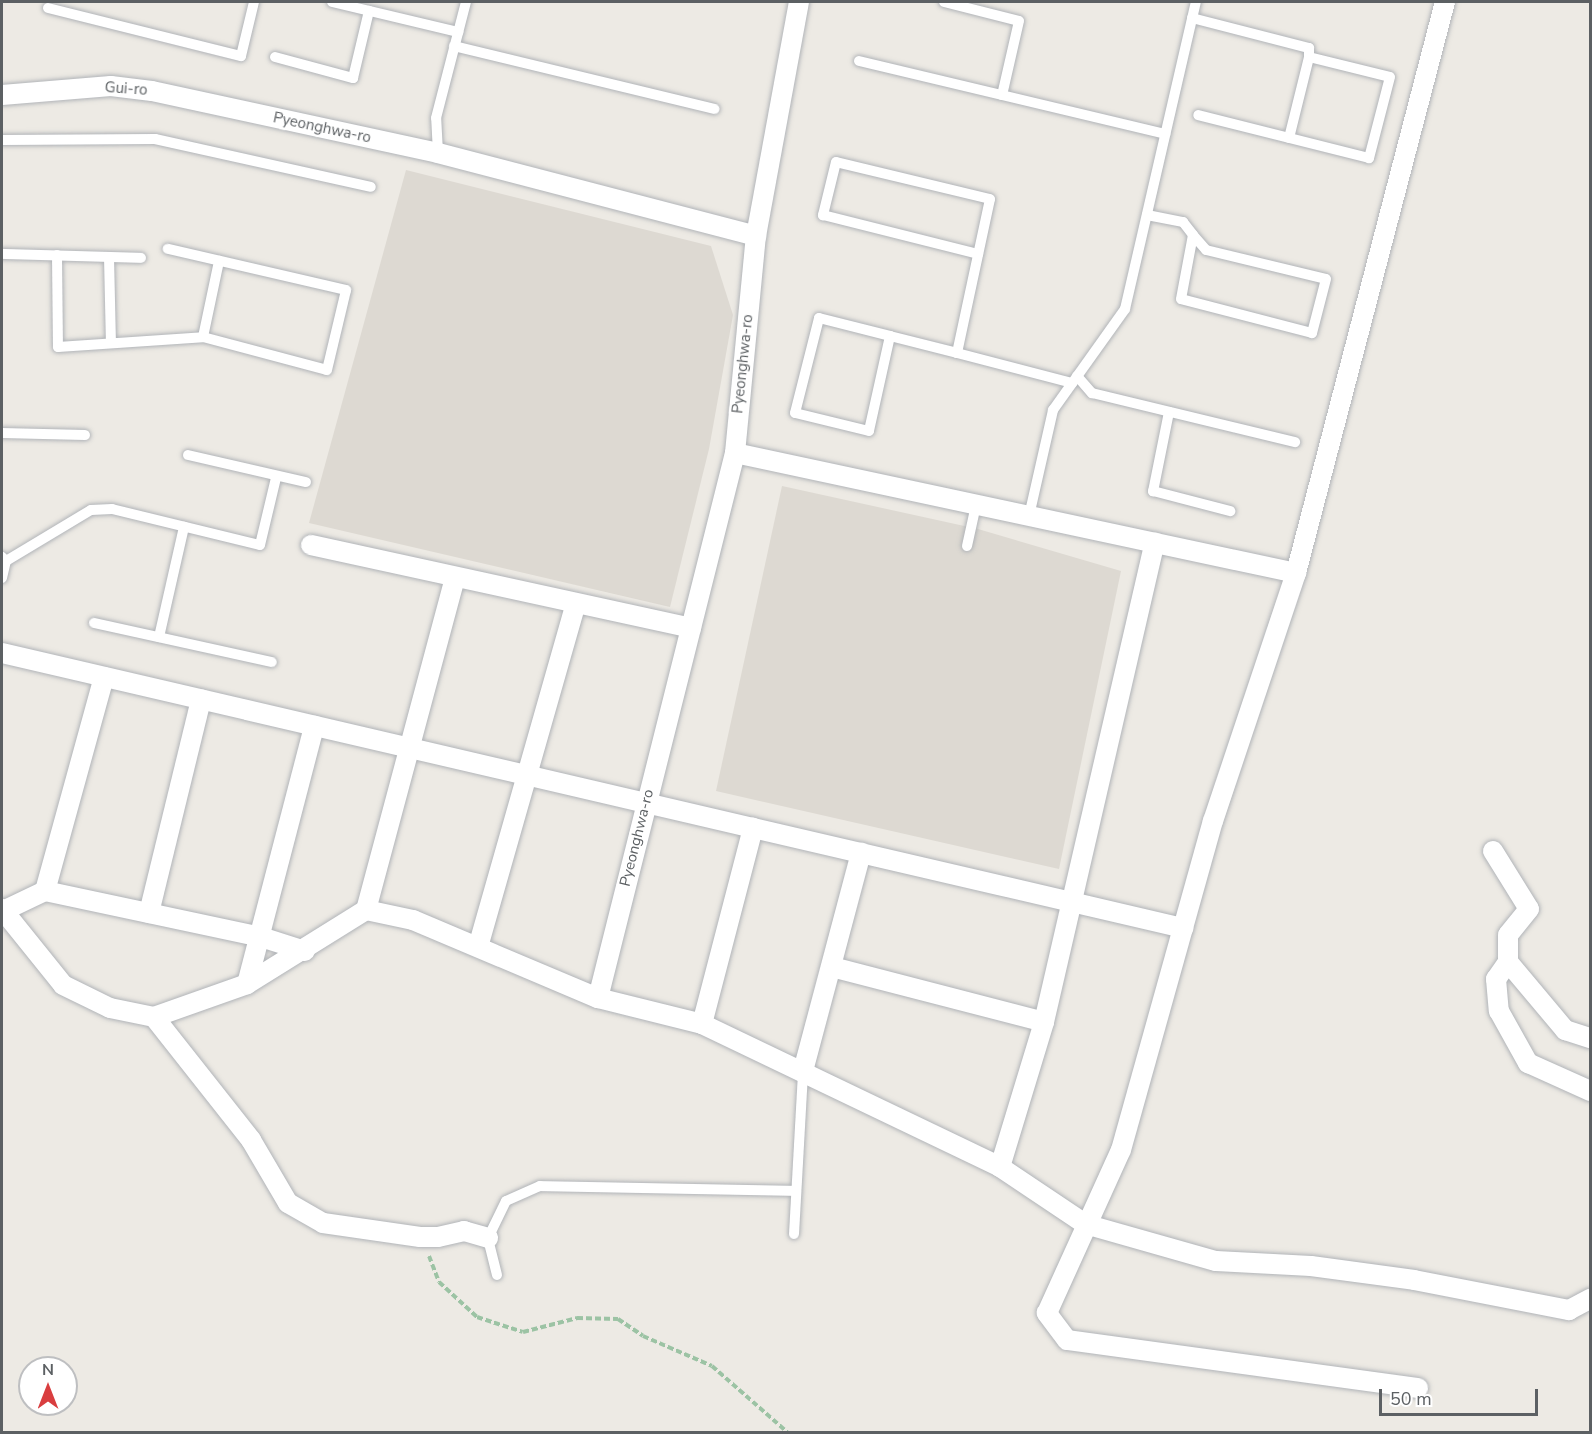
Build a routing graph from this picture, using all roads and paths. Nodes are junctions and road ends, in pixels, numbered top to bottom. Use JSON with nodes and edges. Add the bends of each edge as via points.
{"nodes":[{"id":1,"x":254,"y":2,"type":"edge"},
{"id":2,"x":332,"y":2,"type":"edge"},
{"id":3,"x":466,"y":2,"type":"edge"},
{"id":4,"x":799,"y":2,"type":"edge"},
{"id":5,"x":944,"y":2,"type":"edge"},
{"id":6,"x":1196,"y":2,"type":"edge"},
{"id":7,"x":1445,"y":2,"type":"edge"},
{"id":8,"x":48,"y":8,"type":"dead end"},
{"id":9,"x":369,"y":11,"type":"junction"},
{"id":10,"x":1192,"y":18,"type":"junction"},
{"id":11,"x":458,"y":32,"type":"junction"},
{"id":12,"x":454,"y":46,"type":"junction"},
{"id":13,"x":275,"y":57,"type":"dead end"},
{"id":14,"x":1309,"y":57,"type":"junction"},
{"id":15,"x":859,"y":61,"type":"dead end"},
{"id":16,"x":1002,"y":95,"type":"junction"},
{"id":17,"x":2,"y":96,"type":"edge"},
{"id":18,"x":715,"y":110,"type":"dead end"},
{"id":19,"x":249,"y":113,"type":"joint"},
{"id":20,"x":1198,"y":115,"type":"dead end"},
{"id":21,"x":1165,"y":134,"type":"junction"},
{"id":22,"x":1289,"y":138,"type":"junction"},
{"id":23,"x":2,"y":140,"type":"edge"},
{"id":24,"x":438,"y":153,"type":"junction"},
{"id":25,"x":371,"y":187,"type":"dead end"},
{"id":26,"x":1147,"y":214,"type":"junction"},
{"id":27,"x":1193,"y":235,"type":"junction"},
{"id":28,"x":756,"y":236,"type":"junction"},
{"id":29,"x":168,"y":249,"type":"dead end"},
{"id":30,"x":2,"y":254,"type":"edge"},
{"id":31,"x":978,"y":254,"type":"junction"},
{"id":32,"x":57,"y":255,"type":"junction"},
{"id":33,"x":109,"y":257,"type":"junction"},
{"id":34,"x":141,"y":258,"type":"dead end"},
{"id":35,"x":219,"y":261,"type":"junction"},
{"id":36,"x":890,"y":336,"type":"junction"},
{"id":37,"x":203,"y":337,"type":"junction"},
{"id":38,"x":111,"y":343,"type":"junction"},
{"id":39,"x":957,"y":353,"type":"junction"},
{"id":40,"x":1075,"y":379,"type":"junction"},
{"id":41,"x":1169,"y":412,"type":"junction"},
{"id":42,"x":2,"y":433,"type":"edge"},
{"id":43,"x":85,"y":435,"type":"dead end"},
{"id":44,"x":1295,"y":442,"type":"dead end"},
{"id":45,"x":735,"y":453,"type":"junction"},
{"id":46,"x":188,"y":455,"type":"dead end"},
{"id":47,"x":276,"y":478,"type":"junction"},
{"id":48,"x":306,"y":482,"type":"dead end"},
{"id":49,"x":976,"y":505,"type":"junction"},
{"id":50,"x":1230,"y":511,"type":"dead end"},
{"id":51,"x":1029,"y":516,"type":"junction"},
{"id":52,"x":184,"y":527,"type":"junction"},
{"id":53,"x":1155,"y":543,"type":"junction"},
{"id":54,"x":311,"y":545,"type":"dead end"},
{"id":55,"x":967,"y":546,"type":"dead end"},
{"id":56,"x":4,"y":559,"type":"edge"},
{"id":57,"x":1296,"y":573,"type":"junction"},
{"id":58,"x":2,"y":578,"type":"edge"},
{"id":59,"x":456,"y":579,"type":"junction"},
{"id":60,"x":575,"y":606,"type":"junction"},
{"id":61,"x":94,"y":623,"type":"dead end"},
{"id":62,"x":691,"y":628,"type":"junction"},
{"id":63,"x":159,"y":637,"type":"junction"},
{"id":64,"x":2,"y":653,"type":"edge"},
{"id":65,"x":272,"y":662,"type":"dead end"},
{"id":66,"x":104,"y":677,"type":"junction"},
{"id":67,"x":201,"y":699,"type":"junction"},
{"id":68,"x":314,"y":726,"type":"junction"},
{"id":69,"x":409,"y":748,"type":"junction"},
{"id":70,"x":528,"y":776,"type":"junction"},
{"id":71,"x":646,"y":803,"type":"junction"},
{"id":72,"x":753,"y":828,"type":"junction"},
{"id":73,"x":1493,"y":851,"type":"dead end"},
{"id":74,"x":861,"y":853,"type":"junction"},
{"id":75,"x":45,"y":891,"type":"junction"},
{"id":76,"x":1073,"y":902,"type":"junction"},
{"id":77,"x":2,"y":910,"type":"edge"},
{"id":78,"x":366,"y":910,"type":"junction"},
{"id":79,"x":149,"y":913,"type":"junction"},
{"id":80,"x":1183,"y":928,"type":"junction"},
{"id":81,"x":261,"y":937,"type":"junction"},
{"id":82,"x":478,"y":947,"type":"junction"},
{"id":83,"x":304,"y":951,"type":"junction"},
{"id":84,"x":1508,"y":962,"type":"junction"},
{"id":85,"x":832,"y":967,"type":"junction"},
{"id":86,"x":247,"y":984,"type":"junction"},
{"id":87,"x":598,"y":998,"type":"junction"},
{"id":88,"x":154,"y":1017,"type":"junction"},
{"id":89,"x":1044,"y":1022,"type":"junction"},
{"id":90,"x":702,"y":1024,"type":"junction"},
{"id":91,"x":1590,"y":1038,"type":"edge"},
{"id":92,"x":803,"y":1071,"type":"junction"},
{"id":93,"x":1590,"y":1091,"type":"edge"},
{"id":94,"x":1000,"y":1167,"type":"junction"},
{"id":95,"x":796,"y":1191,"type":"junction"},
{"id":96,"x":1085,"y":1224,"type":"junction"},
{"id":97,"x":794,"y":1234,"type":"dead end"},
{"id":98,"x":420,"y":1237,"type":"junction"},
{"id":99,"x":488,"y":1239,"type":"junction"},
{"id":100,"x":497,"y":1275,"type":"dead end"},
{"id":101,"x":1590,"y":1299,"type":"edge"},
{"id":102,"x":1569,"y":1310,"type":"junction"},
{"id":103,"x":1590,"y":1317,"type":"edge"},
{"id":104,"x":1418,"y":1388,"type":"dead end"},
{"id":105,"x":787,"y":1432,"type":"edge"}],
"edges":[{"from":1,"to":8,"type":"lane","via":[[241,56]]},
{"from":2,"to":9,"type":"lane"},
{"from":3,"to":11,"type":"lane"},
{"from":4,"to":28,"type":"street"},
{"from":5,"to":16,"type":"lane","via":[[1019,21]]},
{"from":6,"to":10,"type":"lane"},
{"from":7,"to":57,"type":"street"},
{"from":9,"to":11,"type":"lane"},
{"from":9,"to":13,"type":"lane","via":[[353,78]]},
{"from":10,"to":14,"type":"lane","via":[[1309,48]]},
{"from":10,"to":21,"type":"lane"},
{"from":11,"to":12,"type":"lane"},
{"from":12,"to":18,"type":"lane"},
{"from":12,"to":24,"type":"lane","via":[[436,118]]},
{"from":14,"to":22,"type":"lane"},
{"from":14,"to":22,"type":"lane","via":[[1390,77],[1369,158]]},
{"from":15,"to":16,"type":"lane"},
{"from":16,"to":21,"type":"lane"},
{"from":17,"to":19,"type":"street","name":"Gui-ro","via":[[111,86]]},
{"from":19,"to":24,"type":"street","name":"Pyeonghwa-ro"},
{"from":20,"to":22,"type":"lane"},
{"from":21,"to":26,"type":"lane"},
{"from":23,"to":25,"type":"lane","via":[[155,139]]},
{"from":24,"to":28,"type":"street","name":"Pyeonghwa-ro"},
{"from":26,"to":27,"type":"lane","via":[[1183,222]]},
{"from":26,"to":40,"type":"lane","via":[[1125,309]]},
{"from":27,"to":27,"type":"lane","via":[[1206,250],[1326,279],[1312,333],[1181,299]]},
{"from":28,"to":45,"type":"street","name":"Pyeonghwa-ro"},
{"from":29,"to":35,"type":"lane"},
{"from":30,"to":32,"type":"lane"},
{"from":31,"to":31,"type":"lane","via":[[990,199],[836,162],[823,215]]},
{"from":31,"to":39,"type":"lane"},
{"from":32,"to":33,"type":"lane"},
{"from":32,"to":38,"type":"lane","via":[[58,348]]},
{"from":33,"to":34,"type":"lane"},
{"from":33,"to":38,"type":"lane"},
{"from":35,"to":37,"type":"lane"},
{"from":35,"to":37,"type":"lane","via":[[346,290],[327,370]]},
{"from":36,"to":36,"type":"lane","via":[[819,318],[795,413],[869,431]]},
{"from":36,"to":39,"type":"lane"},
{"from":37,"to":38,"type":"lane"},
{"from":39,"to":40,"type":"lane"},
{"from":40,"to":41,"type":"lane","via":[[1092,393]]},
{"from":40,"to":51,"type":"lane","via":[[1053,410]]},
{"from":41,"to":44,"type":"lane"},
{"from":41,"to":50,"type":"lane","via":[[1154,491]]},
{"from":42,"to":43,"type":"lane"},
{"from":45,"to":49,"type":"street"},
{"from":45,"to":62,"type":"street","name":"Pyeonghwa-ro"},
{"from":46,"to":47,"type":"lane"},
{"from":47,"to":48,"type":"lane"},
{"from":47,"to":52,"type":"lane","via":[[260,545]]},
{"from":49,"to":51,"type":"street"},
{"from":49,"to":55,"type":"lane"},
{"from":51,"to":53,"type":"street"},
{"from":52,"to":56,"type":"lane","via":[[112,509],[91,510]]},
{"from":52,"to":63,"type":"lane"},
{"from":53,"to":57,"type":"street"},
{"from":53,"to":76,"type":"street"},
{"from":54,"to":59,"type":"street"},
{"from":56,"to":58,"type":"lane"},
{"from":57,"to":80,"type":"street","via":[[1213,821]]},
{"from":59,"to":60,"type":"street"},
{"from":59,"to":69,"type":"street"},
{"from":60,"to":62,"type":"street"},
{"from":60,"to":70,"type":"street"},
{"from":61,"to":63,"type":"lane"},
{"from":62,"to":71,"type":"street","name":"Pyeonghwa-ro"},
{"from":63,"to":65,"type":"lane"},
{"from":64,"to":66,"type":"street"},
{"from":66,"to":67,"type":"street"},
{"from":66,"to":75,"type":"street"},
{"from":67,"to":68,"type":"street"},
{"from":67,"to":79,"type":"street"},
{"from":68,"to":69,"type":"street"},
{"from":68,"to":81,"type":"street"},
{"from":69,"to":70,"type":"street"},
{"from":69,"to":78,"type":"street"},
{"from":70,"to":71,"type":"street"},
{"from":70,"to":82,"type":"street"},
{"from":71,"to":72,"type":"street"},
{"from":71,"to":87,"type":"street","name":"Pyeonghwa-ro"},
{"from":72,"to":74,"type":"street"},
{"from":72,"to":90,"type":"street"},
{"from":73,"to":84,"type":"street","via":[[1529,909],[1508,935]]},
{"from":74,"to":76,"type":"street"},
{"from":74,"to":85,"type":"street"},
{"from":75,"to":77,"type":"street"},
{"from":75,"to":79,"type":"street"},
{"from":76,"to":80,"type":"street"},
{"from":76,"to":89,"type":"street"},
{"from":77,"to":88,"type":"street","via":[[63,985],[110,1008]]},
{"from":78,"to":82,"type":"street","via":[[413,920]]},
{"from":78,"to":83,"type":"street"},
{"from":79,"to":81,"type":"street"},
{"from":80,"to":96,"type":"street","via":[[1121,1150]]},
{"from":81,"to":83,"type":"street"},
{"from":81,"to":86,"type":"street"},
{"from":82,"to":87,"type":"street"},
{"from":83,"to":86,"type":"street"},
{"from":84,"to":91,"type":"street","via":[[1565,1030]]},
{"from":84,"to":93,"type":"street","via":[[1496,979],[1499,1011],[1515,1044],[1528,1063]]},
{"from":85,"to":89,"type":"street"},
{"from":85,"to":92,"type":"street"},
{"from":86,"to":88,"type":"street"},
{"from":87,"to":90,"type":"street"},
{"from":88,"to":98,"type":"street","via":[[251,1140],[288,1203],[323,1223]]},
{"from":89,"to":94,"type":"street"},
{"from":90,"to":92,"type":"street"},
{"from":92,"to":94,"type":"street"},
{"from":92,"to":95,"type":"lane"},
{"from":94,"to":96,"type":"street"},
{"from":95,"to":97,"type":"lane"},
{"from":95,"to":99,"type":"lane","via":[[540,1186],[506,1200]]},
{"from":96,"to":102,"type":"street","via":[[1216,1261],[1311,1266]]},
{"from":96,"to":104,"type":"street","via":[[1047,1313],[1068,1340]]},
{"from":98,"to":99,"type":"street","via":[[438,1238],[464,1231]]},
{"from":98,"to":105,"type":"path","via":[[440,1282],[477,1317],[523,1332],[577,1318],[618,1319],[643,1336],[712,1366]]},
{"from":99,"to":100,"type":"lane"},
{"from":101,"to":102,"type":"street"},
{"from":102,"to":103,"type":"street"}]}
